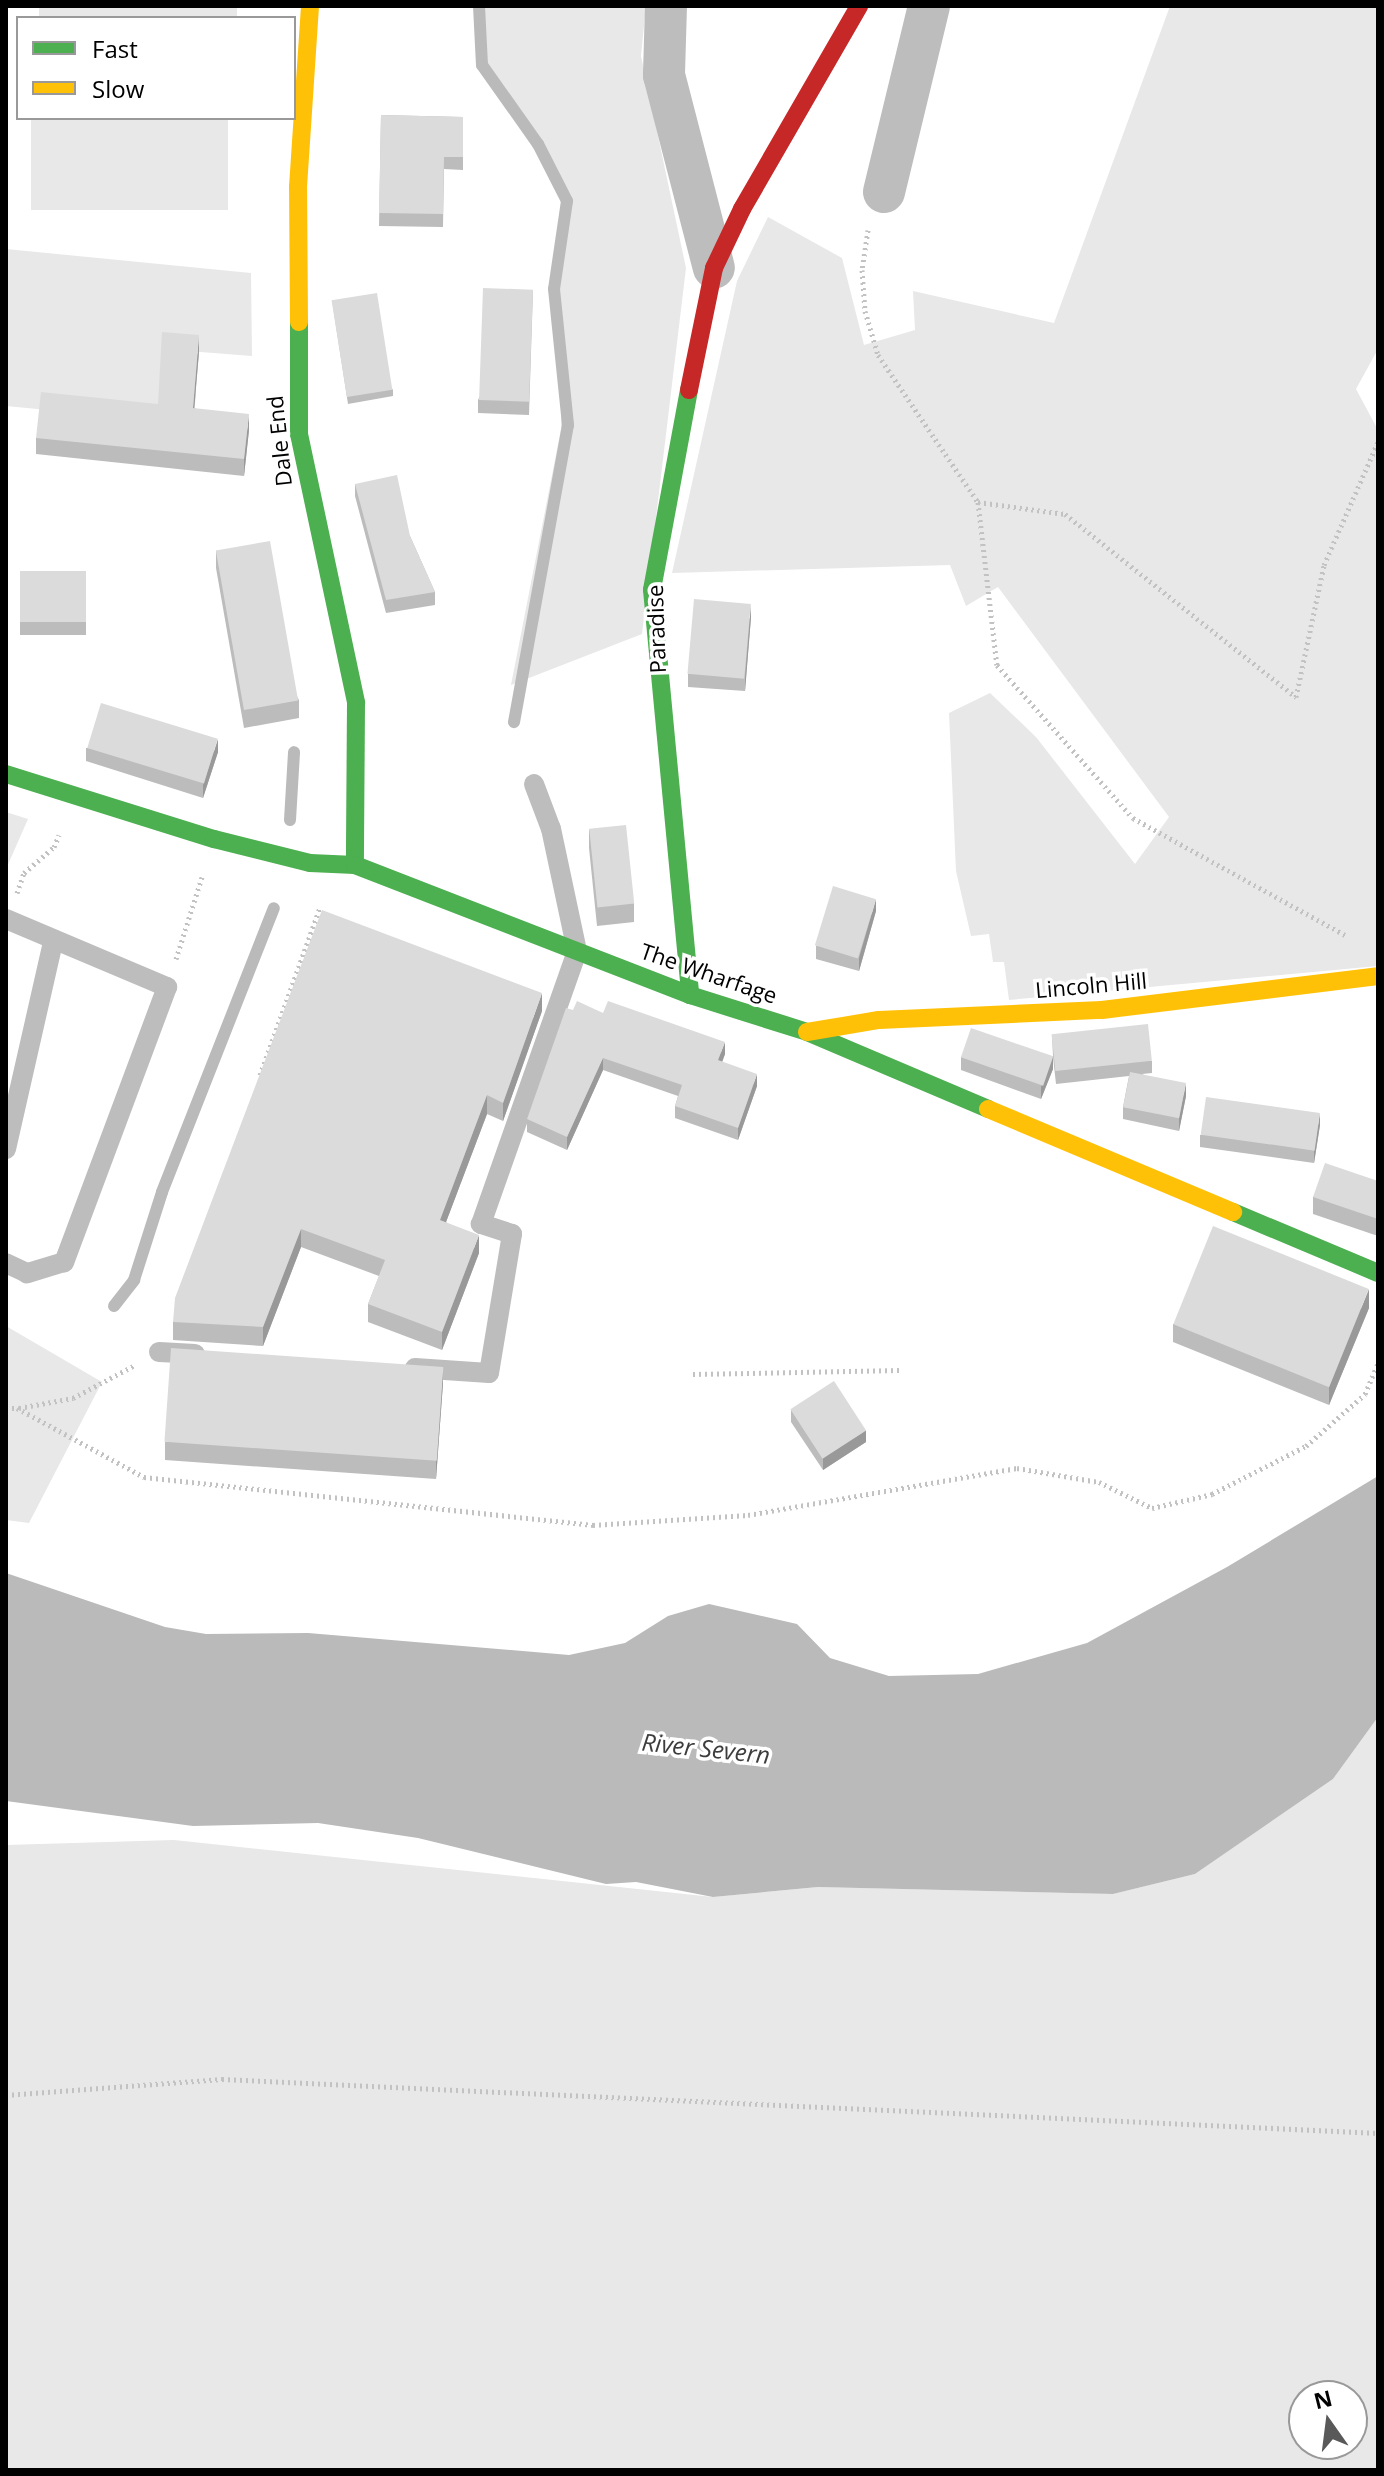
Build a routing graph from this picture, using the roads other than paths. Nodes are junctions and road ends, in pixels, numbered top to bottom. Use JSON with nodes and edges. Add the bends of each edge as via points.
{"nodes":[{"id":1,"x":310,"y":6,"type":"edge"},
{"id":2,"x":666,"y":6,"type":"edge"},
{"id":3,"x":859,"y":6,"type":"edge"},
{"id":4,"x":929,"y":6,"type":"edge"},
{"id":5,"x":884,"y":192,"type":"road end"},
{"id":6,"x":714,"y":268,"type":"junction"},
{"id":7,"x":6,"y":774,"type":"edge"},
{"id":8,"x":534,"y":784,"type":"dead end"},
{"id":9,"x":355,"y":865,"type":"junction"},
{"id":10,"x":7,"y":920,"type":"edge"},
{"id":11,"x":53,"y":942,"type":"junction"},
{"id":12,"x":577,"y":951,"type":"junction"},
{"id":13,"x":1378,"y":976,"type":"edge"},
{"id":14,"x":690,"y":995,"type":"junction"},
{"id":15,"x":807,"y":1032,"type":"junction"},
{"id":16,"x":6,"y":1149,"type":"edge"},
{"id":17,"x":6,"y":1263,"type":"edge"},
{"id":18,"x":1378,"y":1273,"type":"edge"},
{"id":19,"x":159,"y":1352,"type":"road end"},
{"id":20,"x":222,"y":1356,"type":"edge"},
{"id":21,"x":395,"y":1367,"type":"edge"}],
"edges":[{"from":1,"to":9,"type":"street","name":"Dale End","via":[[298,187],[299,434],[356,703]]},
{"from":2,"to":6,"type":"street","name":"Paradise","via":[[664,75]]},
{"from":3,"to":6,"type":"street","name":"Paradise","via":[[742,209]]},
{"from":4,"to":5,"type":"street"},
{"from":6,"to":14,"type":"street","name":"Paradise","via":[[652,590]]},
{"from":7,"to":9,"type":"street","name":"The Wharfage","via":[[214,839]]},
{"from":8,"to":12,"type":"lane","via":[[551,829]]},
{"from":9,"to":12,"type":"street","name":"The Wharfage"},
{"from":10,"to":11,"type":"lane"},
{"from":11,"to":16,"type":"lane"},
{"from":11,"to":17,"type":"lane","via":[[167,987],[64,1262],[27,1273]]},
{"from":12,"to":14,"type":"street","name":"The Wharfage"},
{"from":12,"to":21,"type":"lane","via":[[481,1224],[512,1234],[489,1373]]},
{"from":13,"to":15,"type":"street","name":"Lincoln Hill","via":[[1102,1010],[879,1020]]},
{"from":14,"to":15,"type":"street","name":"The Wharfage"},
{"from":15,"to":18,"type":"street","name":"The Wharfage"},
{"from":19,"to":20,"type":"lane"}]}
